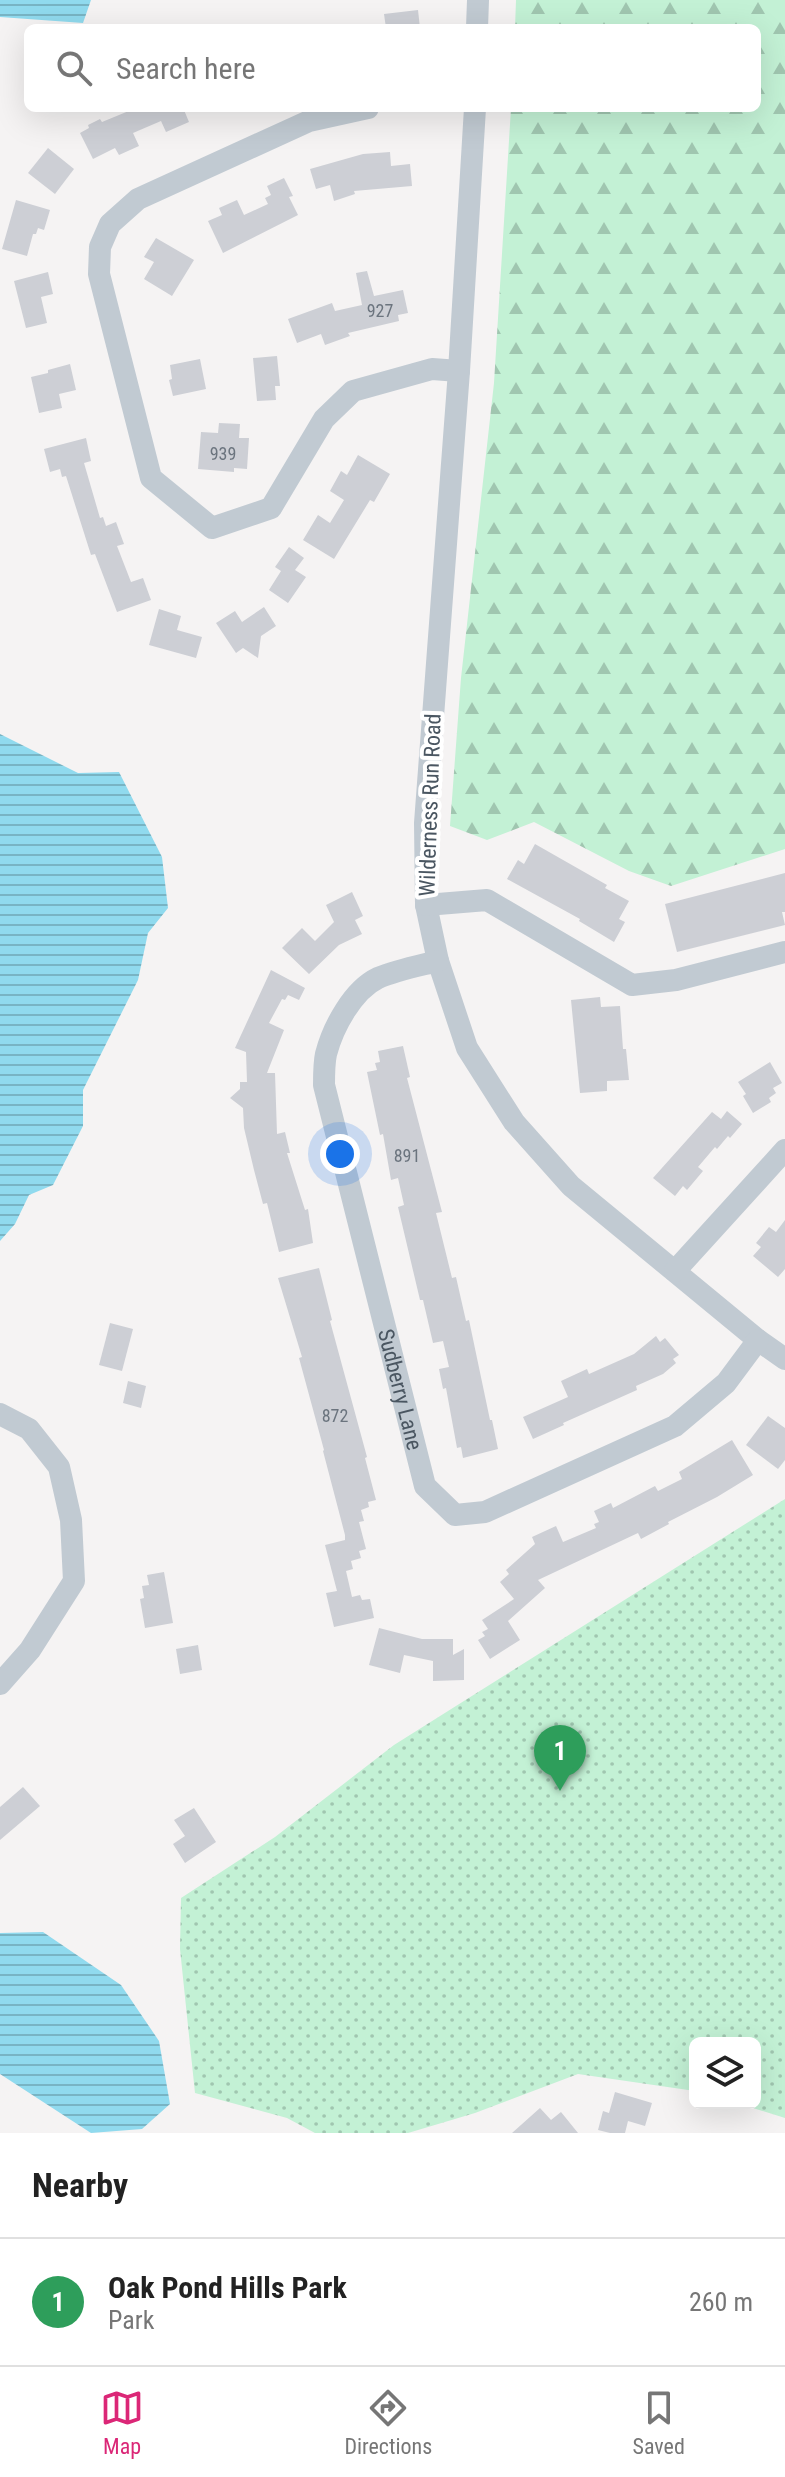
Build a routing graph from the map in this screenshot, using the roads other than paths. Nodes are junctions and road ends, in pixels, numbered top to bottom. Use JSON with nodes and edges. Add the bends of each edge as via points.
{"nodes":[{"id":1,"x":478,"y":0,"type":"edge"},
{"id":2,"x":477,"y":24,"type":"edge"},
{"id":3,"x":350,"y":112,"type":"edge"},
{"id":4,"x":475,"y":112,"type":"edge"},
{"id":5,"x":459,"y":371,"type":"junction"},
{"id":6,"x":426,"y":905,"type":"junction"},
{"id":7,"x":785,"y":952,"type":"edge"},
{"id":8,"x":438,"y":961,"type":"junction"},
{"id":9,"x":785,"y":1150,"type":"edge"},
{"id":10,"x":675,"y":1271,"type":"junction"},
{"id":11,"x":758,"y":1340,"type":"junction"},
{"id":12,"x":785,"y":1359,"type":"edge"},
{"id":13,"x":0,"y":1414,"type":"edge"},
{"id":14,"x":0,"y":1684,"type":"edge"}],
"edges":[{"from":1,"to":2,"type":"street"},
{"from":3,"to":5,"type":"street","via":[[309,121],[138,199],[110,224],[100,247],[99,274],[151,478],[212,528],[271,508],[324,419],[353,391],[432,369]]},
{"from":4,"to":5,"type":"street","name":"Wilderness Run Road"},
{"from":5,"to":6,"type":"street","name":"Wilderness Run Road","via":[[425,823]]},
{"from":6,"to":7,"type":"street","via":[[487,900],[632,985],[676,980]]},
{"from":6,"to":8,"type":"street","name":"Wilderness Run Road"},
{"from":8,"to":10,"type":"street","name":"Wilderness Run Road","via":[[467,1048],[514,1122],[571,1186]]},
{"from":8,"to":11,"type":"street","name":"Sudberry Lane","via":[[376,979],[361,991],[332,1038],[324,1085],[425,1486],[455,1515],[485,1512],[675,1426],[726,1383]]},
{"from":9,"to":10,"type":"street"},
{"from":10,"to":11,"type":"street","name":"Wilderness Run Road"},
{"from":11,"to":12,"type":"street","name":"Wilderness Run Road"},
{"from":13,"to":14,"type":"street","via":[[29,1429],[59,1467],[71,1520],[74,1581],[30,1650]]}]}
